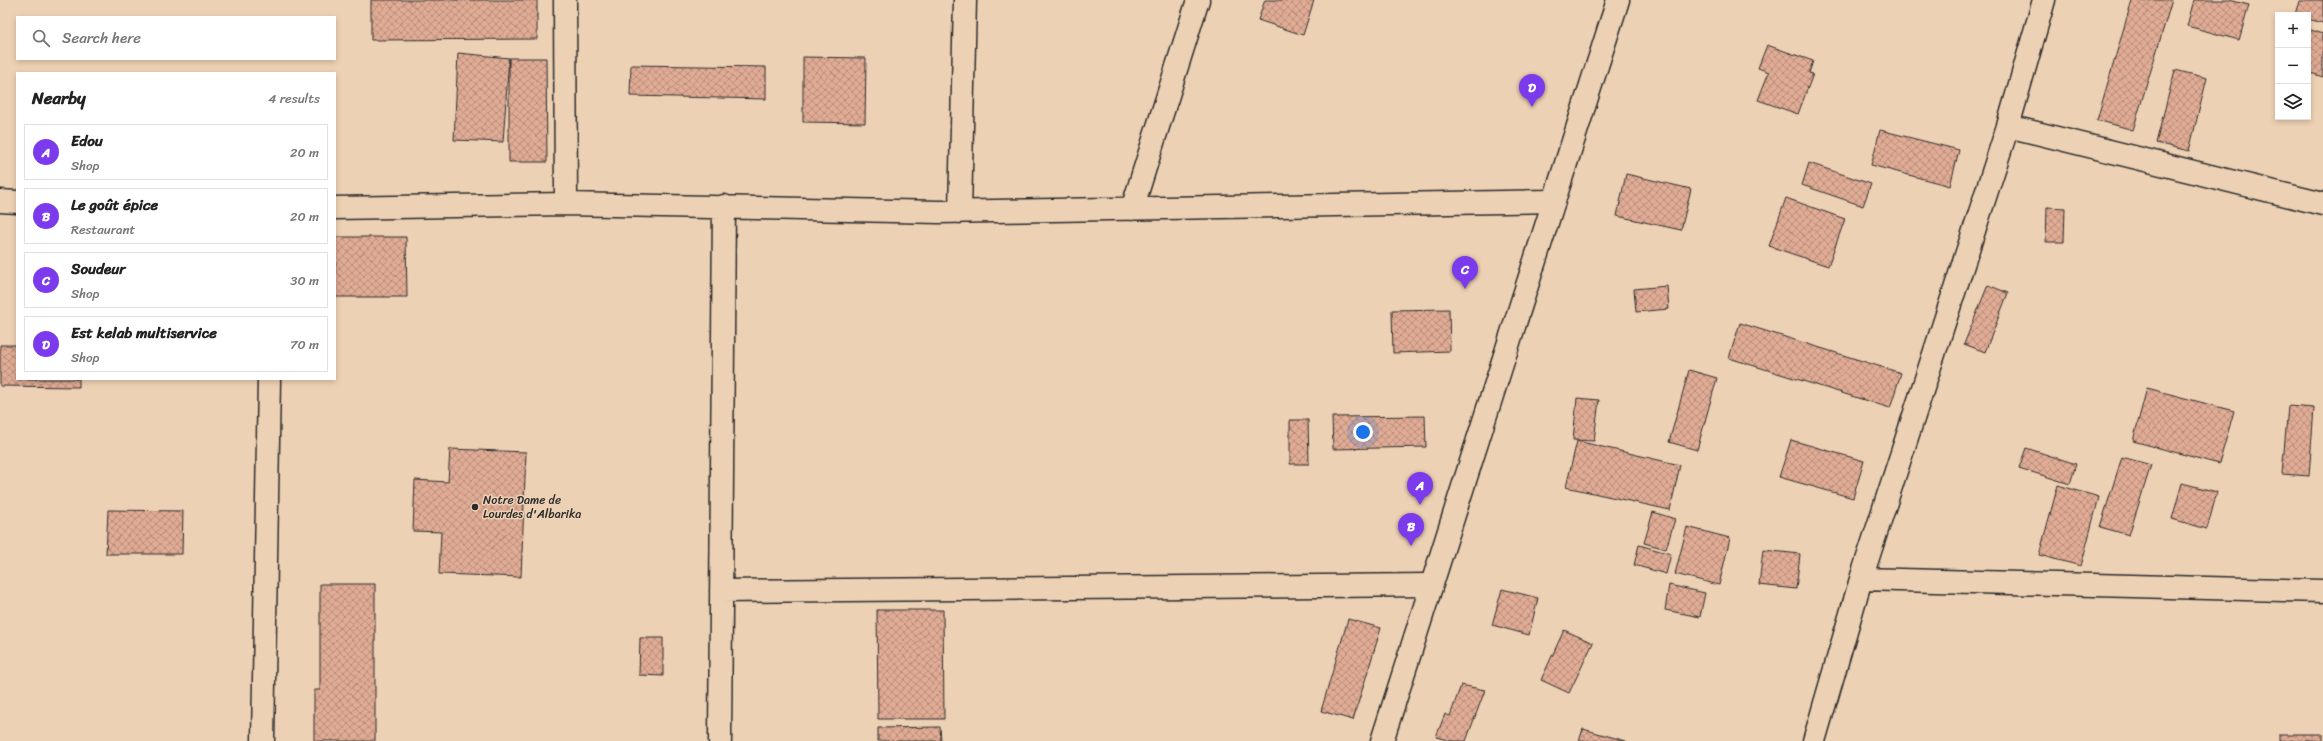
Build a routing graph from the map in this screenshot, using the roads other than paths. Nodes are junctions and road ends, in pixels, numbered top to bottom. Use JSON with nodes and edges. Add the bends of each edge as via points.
{"nodes":[{"id":1,"x":564,"y":0,"type":"edge"},
{"id":2,"x":965,"y":0,"type":"edge"},
{"id":3,"x":1198,"y":0,"type":"edge"},
{"id":4,"x":1618,"y":0,"type":"edge"},
{"id":5,"x":2044,"y":0,"type":"edge"},
{"id":6,"x":2008,"y":126,"type":"junction"},
{"id":7,"x":0,"y":201,"type":"edge"},
{"id":8,"x":1554,"y":201,"type":"junction"},
{"id":9,"x":16,"y":202,"type":"edge"},
{"id":10,"x":566,"y":204,"type":"junction"},
{"id":11,"x":2323,"y":204,"type":"edge"},
{"id":12,"x":724,"y":206,"type":"junction"},
{"id":13,"x":336,"y":208,"type":"edge"},
{"id":14,"x":1132,"y":209,"type":"junction"},
{"id":15,"x":960,"y":212,"type":"junction"},
{"id":16,"x":269,"y":380,"type":"edge"},
{"id":17,"x":1861,"y":579,"type":"junction"},
{"id":18,"x":1431,"y":585,"type":"junction"},
{"id":19,"x":721,"y":591,"type":"junction"},
{"id":20,"x":2323,"y":591,"type":"edge"},
{"id":21,"x":263,"y":741,"type":"edge"},
{"id":22,"x":720,"y":741,"type":"edge"},
{"id":23,"x":1382,"y":741,"type":"edge"},
{"id":24,"x":1814,"y":741,"type":"edge"}],
"edges":[{"from":1,"to":10,"type":"street"},
{"from":2,"to":15,"type":"street"},
{"from":3,"to":14,"type":"street"},
{"from":4,"to":8,"type":"street"},
{"from":5,"to":6,"type":"street"},
{"from":6,"to":11,"type":"street"},
{"from":6,"to":17,"type":"street"},
{"from":7,"to":9,"type":"street"},
{"from":8,"to":14,"type":"street"},
{"from":8,"to":18,"type":"street"},
{"from":10,"to":12,"type":"street"},
{"from":10,"to":13,"type":"street"},
{"from":12,"to":15,"type":"street"},
{"from":12,"to":19,"type":"street"},
{"from":14,"to":15,"type":"street"},
{"from":16,"to":21,"type":"street"},
{"from":17,"to":20,"type":"street"},
{"from":17,"to":24,"type":"street"},
{"from":18,"to":19,"type":"street"},
{"from":18,"to":23,"type":"street"},
{"from":19,"to":22,"type":"street"}]}
